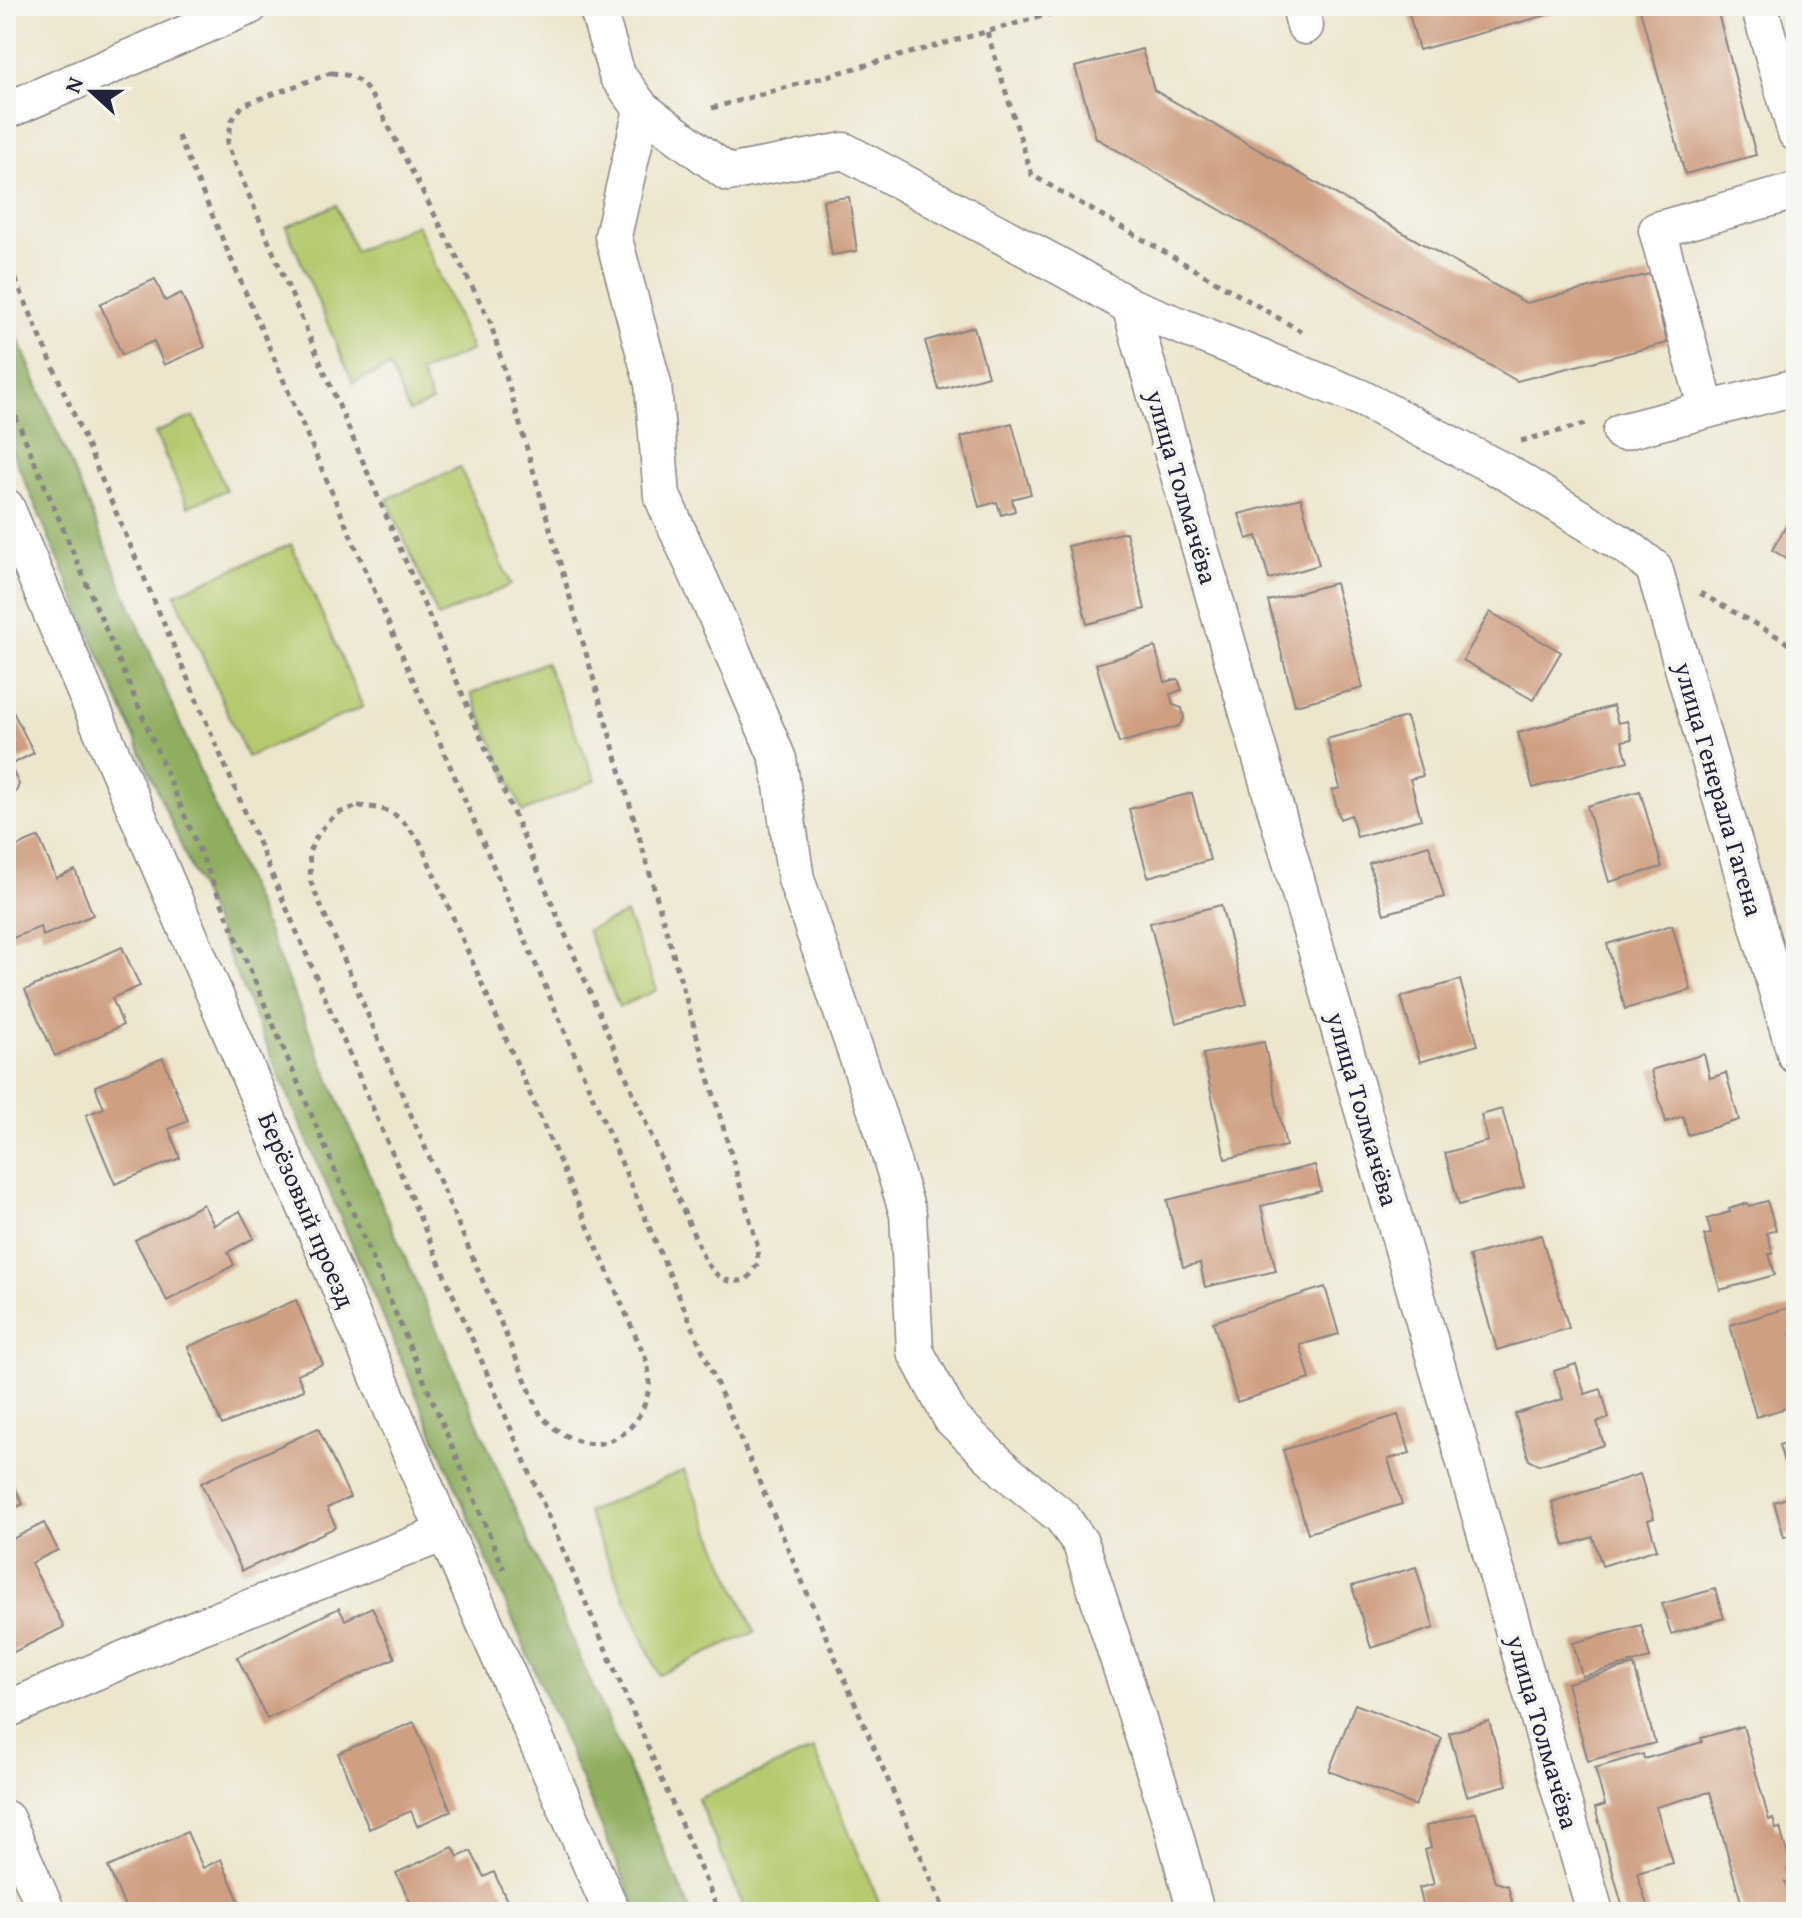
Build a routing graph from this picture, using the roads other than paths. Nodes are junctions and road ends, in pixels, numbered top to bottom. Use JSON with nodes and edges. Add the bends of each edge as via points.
{"nodes":[{"id":1,"x":597,"y":6,"type":"edge"},
{"id":2,"x":1759,"y":6,"type":"edge"},
{"id":3,"x":232,"y":10,"type":"edge"},
{"id":4,"x":642,"y":109,"type":"junction"},
{"id":5,"x":6,"y":111,"type":"edge"},
{"id":6,"x":1796,"y":133,"type":"edge"},
{"id":7,"x":1796,"y":191,"type":"edge"},
{"id":8,"x":1130,"y":306,"type":"junction"},
{"id":9,"x":1796,"y":387,"type":"edge"},
{"id":10,"x":1707,"y":410,"type":"junction"},
{"id":11,"x":1611,"y":426,"type":"road end"},
{"id":12,"x":6,"y":507,"type":"edge"},
{"id":13,"x":1796,"y":1056,"type":"edge"},
{"id":14,"x":445,"y":1533,"type":"junction"},
{"id":15,"x":6,"y":1710,"type":"edge"},
{"id":16,"x":6,"y":1819,"type":"edge"},
{"id":17,"x":47,"y":1912,"type":"edge"},
{"id":18,"x":612,"y":1912,"type":"edge"},
{"id":19,"x":1196,"y":1912,"type":"edge"},
{"id":20,"x":1595,"y":1912,"type":"edge"}],
"edges":[{"from":1,"to":4,"type":"street","via":[[617,75]]},
{"from":2,"to":6,"type":"street"},
{"from":3,"to":5,"type":"street"},
{"from":4,"to":8,"type":"street","via":[[728,173],[844,151]]},
{"from":4,"to":19,"type":"street","via":[[613,236],[653,384],[662,496],[778,759],[796,879],[908,1214],[915,1351],[951,1418],[1062,1517],[1081,1544]]},
{"from":7,"to":10,"type":"street","via":[[1657,230]]},
{"from":8,"to":13,"type":"street","name":"улица Генерала Гагена","via":[[1359,397],[1509,474],[1654,568]]},
{"from":8,"to":20,"type":"street","name":"улица Толмачёва"},
{"from":9,"to":10,"type":"street"},
{"from":10,"to":11,"type":"street"},
{"from":12,"to":14,"type":"street","name":"Берёзовый проезд"},
{"from":14,"to":15,"type":"street","via":[[199,1627]]},
{"from":14,"to":18,"type":"street","name":"Берёзовый проезд"},
{"from":16,"to":17,"type":"street"}]}
